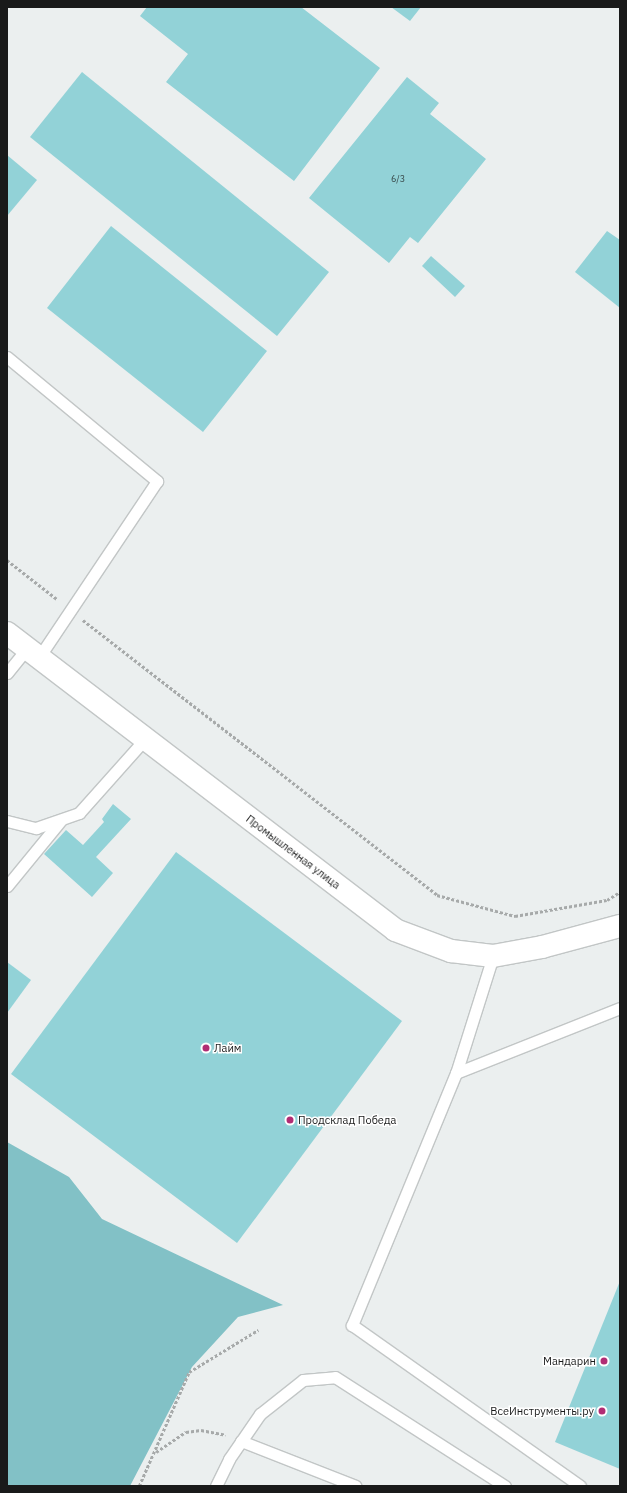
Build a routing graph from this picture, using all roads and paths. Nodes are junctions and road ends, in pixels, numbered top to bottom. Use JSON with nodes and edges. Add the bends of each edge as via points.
{"nodes":[{"id":1,"x":7,"y":357,"type":"edge"},
{"id":2,"x":7,"y":560,"type":"edge"},
{"id":3,"x":71,"y":610,"type":"junction"},
{"id":4,"x":7,"y":633,"type":"edge"},
{"id":5,"x":33,"y":653,"type":"junction"},
{"id":6,"x":7,"y":673,"type":"edge"},
{"id":7,"x":144,"y":740,"type":"junction"},
{"id":8,"x":61,"y":820,"type":"junction"},
{"id":9,"x":7,"y":821,"type":"edge"},
{"id":10,"x":7,"y":886,"type":"edge"},
{"id":11,"x":620,"y":892,"type":"edge"},
{"id":12,"x":620,"y":926,"type":"edge"},
{"id":13,"x":493,"y":956,"type":"junction"},
{"id":14,"x":620,"y":1008,"type":"edge"},
{"id":15,"x":456,"y":1073,"type":"junction"},
{"id":16,"x":258,"y":1330,"type":"dead end"},
{"id":17,"x":241,"y":1441,"type":"junction"},
{"id":18,"x":155,"y":1453,"type":"junction"},
{"id":19,"x":139,"y":1486,"type":"edge"},
{"id":20,"x":216,"y":1486,"type":"edge"},
{"id":21,"x":356,"y":1486,"type":"edge"},
{"id":22,"x":505,"y":1486,"type":"edge"},
{"id":23,"x":580,"y":1486,"type":"edge"}],
"edges":[{"from":1,"to":3,"type":"lane","via":[[157,481]]},
{"from":2,"to":3,"type":"path"},
{"from":3,"to":5,"type":"lane"},
{"from":3,"to":11,"type":"path","via":[[437,895],[515,916],[607,900]]},
{"from":4,"to":5,"type":"main road","name":"Промышленная улица"},
{"from":5,"to":6,"type":"lane"},
{"from":5,"to":7,"type":"main road","name":"Промышленная улица"},
{"from":7,"to":8,"type":"lane","via":[[79,813]]},
{"from":7,"to":13,"type":"main road","name":"Промышленная улица","via":[[395,930],[452,951]]},
{"from":8,"to":9,"type":"lane","via":[[36,828]]},
{"from":8,"to":10,"type":"lane"},
{"from":12,"to":13,"type":"main road","name":"Промышленная улица","via":[[542,947]]},
{"from":13,"to":15,"type":"lane"},
{"from":14,"to":15,"type":"lane"},
{"from":15,"to":23,"type":"lane","via":[[352,1325]]},
{"from":16,"to":18,"type":"path","via":[[189,1372]]},
{"from":17,"to":18,"type":"path","via":[[215,1432],[186,1432]]},
{"from":17,"to":20,"type":"lane"},
{"from":17,"to":21,"type":"lane"},
{"from":17,"to":22,"type":"lane","via":[[260,1414],[303,1380],[335,1377]]},
{"from":18,"to":19,"type":"path"}]}
